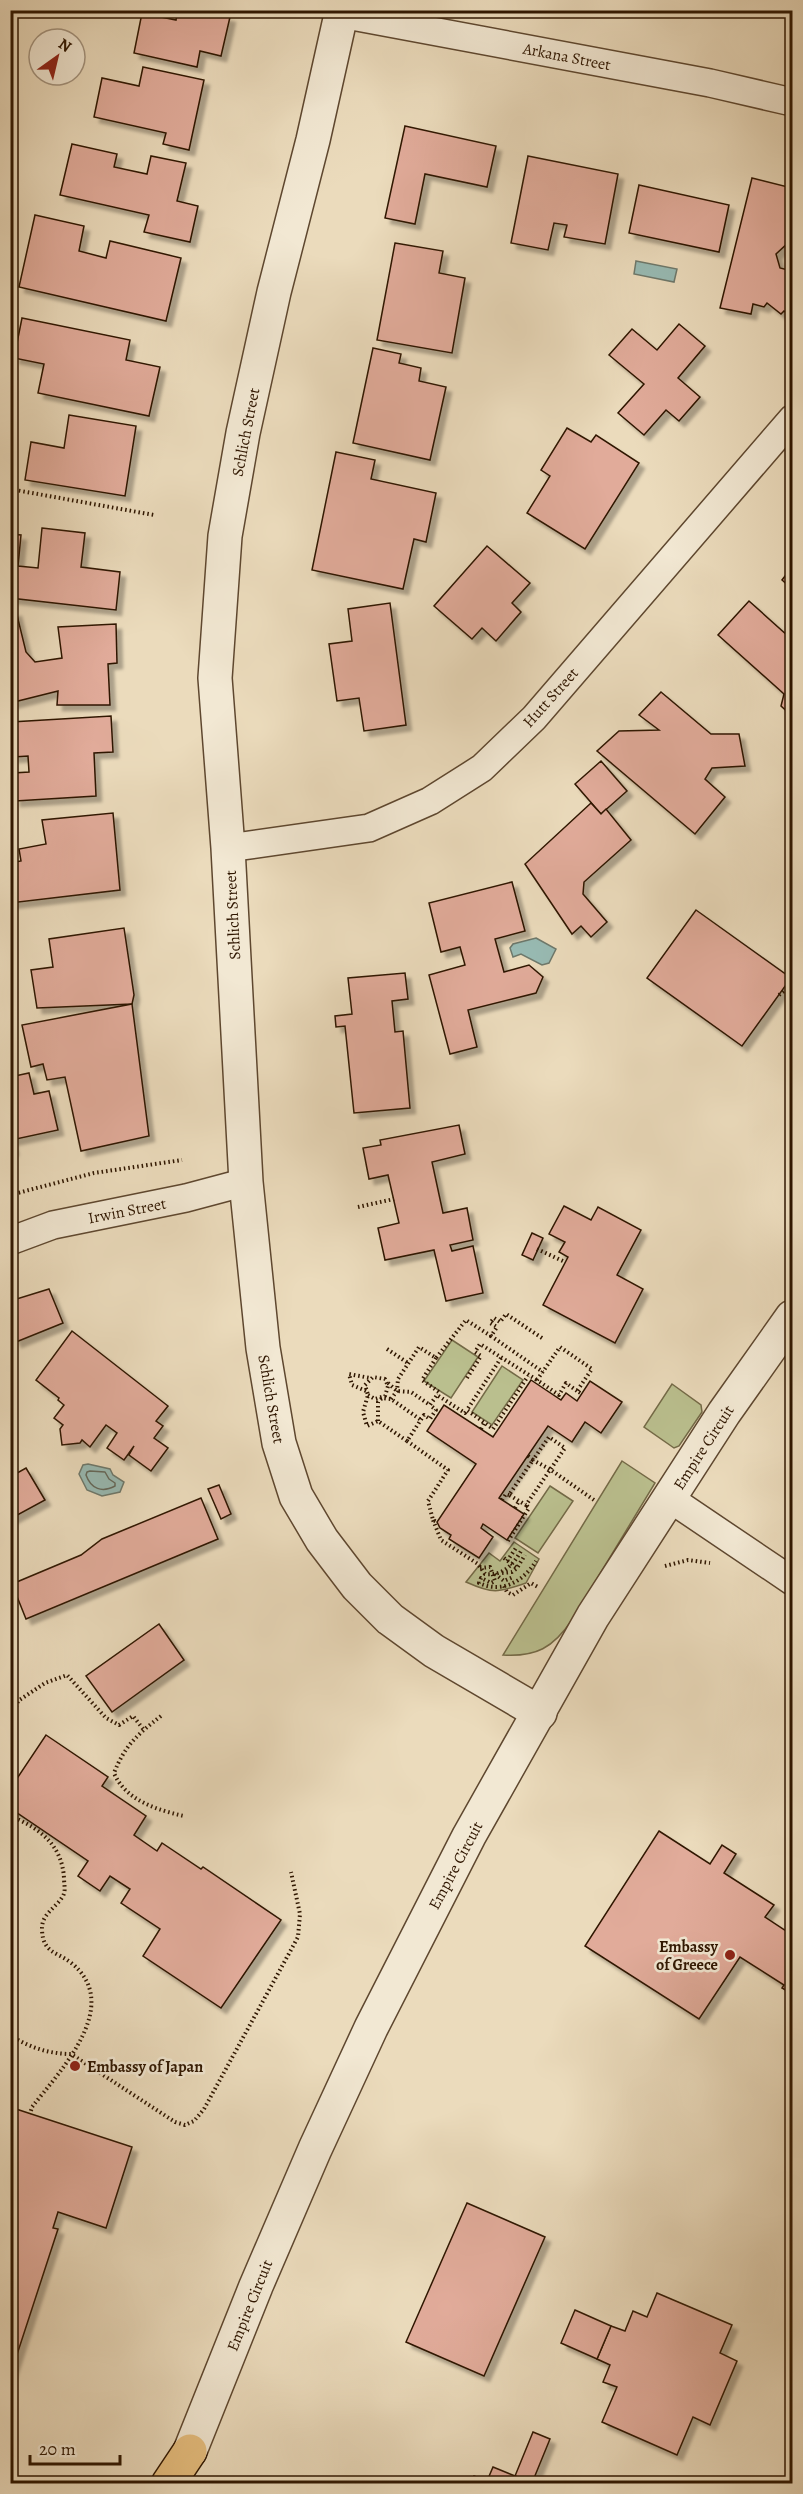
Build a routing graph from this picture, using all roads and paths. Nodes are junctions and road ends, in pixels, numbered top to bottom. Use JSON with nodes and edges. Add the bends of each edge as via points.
{"nodes":[{"id":1,"x":341,"y":12,"type":"edge"},
{"id":2,"x":792,"y":102,"type":"edge"},
{"id":3,"x":792,"y":419,"type":"edge"},
{"id":4,"x":10,"y":489,"type":"edge"},
{"id":5,"x":154,"y":515,"type":"dead end"},
{"id":6,"x":228,"y":848,"type":"junction"},
{"id":7,"x":792,"y":985,"type":"edge"},
{"id":8,"x":778,"y":995,"type":"dead end"},
{"id":9,"x":182,"y":1160,"type":"dead end"},
{"id":10,"x":246,"y":1182,"type":"junction"},
{"id":11,"x":10,"y":1195,"type":"edge"},
{"id":12,"x":394,"y":1199,"type":"dead end"},
{"id":13,"x":358,"y":1207,"type":"dead end"},
{"id":14,"x":10,"y":1242,"type":"edge"},
{"id":15,"x":537,"y":1249,"type":"dead end"},
{"id":16,"x":565,"y":1262,"type":"dead end"},
{"id":17,"x":792,"y":1317,"type":"edge"},
{"id":18,"x":491,"y":1336,"type":"junction"},
{"id":19,"x":542,"y":1338,"type":"dead end"},
{"id":20,"x":387,"y":1349,"type":"dead end"},
{"id":21,"x":436,"y":1358,"type":"junction"},
{"id":22,"x":501,"y":1358,"type":"junction"},
{"id":23,"x":408,"y":1363,"type":"junction"},
{"id":24,"x":543,"y":1372,"type":"junction"},
{"id":25,"x":528,"y":1376,"type":"junction"},
{"id":26,"x":371,"y":1378,"type":"junction"},
{"id":27,"x":467,"y":1378,"type":"dead end"},
{"id":28,"x":537,"y":1380,"type":"junction"},
{"id":29,"x":387,"y":1382,"type":"junction"},
{"id":30,"x":397,"y":1390,"type":"junction"},
{"id":31,"x":577,"y":1391,"type":"junction"},
{"id":32,"x":367,"y":1393,"type":"junction"},
{"id":33,"x":582,"y":1394,"type":"dead end"},
{"id":34,"x":437,"y":1395,"type":"junction"},
{"id":35,"x":382,"y":1398,"type":"junction"},
{"id":36,"x":391,"y":1399,"type":"junction"},
{"id":37,"x":430,"y":1405,"type":"junction"},
{"id":38,"x":465,"y":1414,"type":"junction"},
{"id":39,"x":421,"y":1420,"type":"junction"},
{"id":40,"x":378,"y":1421,"type":"junction"},
{"id":41,"x":484,"y":1423,"type":"junction"},
{"id":42,"x":481,"y":1429,"type":"dead end"},
{"id":43,"x":407,"y":1441,"type":"junction"},
{"id":44,"x":528,"y":1456,"type":"dead end"},
{"id":45,"x":533,"y":1460,"type":"junction"},
{"id":46,"x":551,"y":1470,"type":"junction"},
{"id":47,"x":509,"y":1495,"type":"junction"},
{"id":48,"x":669,"y":1498,"type":"junction"},
{"id":49,"x":502,"y":1500,"type":"dead end"},
{"id":50,"x":594,"y":1500,"type":"dead end"},
{"id":51,"x":519,"y":1502,"type":"junction"},
{"id":52,"x":526,"y":1505,"type":"junction"},
{"id":53,"x":515,"y":1508,"type":"dead end"},
{"id":54,"x":508,"y":1541,"type":"dead end"},
{"id":55,"x":525,"y":1556,"type":"dead end"},
{"id":56,"x":536,"y":1561,"type":"dead end"},
{"id":57,"x":511,"y":1565,"type":"junction"},
{"id":58,"x":714,"y":1565,"type":"dead end"},
{"id":59,"x":517,"y":1568,"type":"junction"},
{"id":60,"x":660,"y":1570,"type":"dead end"},
{"id":61,"x":501,"y":1572,"type":"junction"},
{"id":62,"x":494,"y":1574,"type":"junction"},
{"id":63,"x":513,"y":1577,"type":"dead end"},
{"id":64,"x":792,"y":1581,"type":"edge"},
{"id":65,"x":504,"y":1586,"type":"junction"},
{"id":66,"x":538,"y":1587,"type":"dead end"},
{"id":67,"x":540,"y":1713,"type":"junction"},
{"id":68,"x":161,"y":1716,"type":"dead end"},
{"id":69,"x":10,"y":1724,"type":"edge"},
{"id":70,"x":144,"y":1730,"type":"junction"},
{"id":71,"x":10,"y":1816,"type":"edge"},
{"id":72,"x":184,"y":1816,"type":"dead end"},
{"id":73,"x":291,"y":1872,"type":"dead end"},
{"id":74,"x":10,"y":2035,"type":"edge"},
{"id":75,"x":71,"y":2054,"type":"junction"},
{"id":76,"x":30,"y":2114,"type":"dead end"},
{"id":77,"x":190,"y":2451,"type":"junction"},
{"id":78,"x":168,"y":2484,"type":"edge"},
{"id":79,"x":188,"y":2484,"type":"edge"}],
"edges":[{"from":1,"to":2,"type":"street","name":"Arkana Street"},
{"from":1,"to":6,"type":"street","name":"Schlich Street","via":[[274,292],[225,536],[215,678]]},
{"from":3,"to":6,"type":"street","name":"Hutt Street","via":[[534,718],[482,768],[430,801],[369,828]]},
{"from":4,"to":5,"type":"path"},
{"from":6,"to":10,"type":"street","name":"Schlich Street"},
{"from":7,"to":8,"type":"path"},
{"from":9,"to":11,"type":"path","via":[[94,1173]]},
{"from":10,"to":14,"type":"street","name":"Irwin Street","via":[[53,1225]]},
{"from":10,"to":67,"type":"street","name":"Schlich Street","via":[[267,1370],[279,1443],[296,1496],[322,1540],[357,1586],[390,1619],[434,1651]]},
{"from":12,"to":13,"type":"path"},
{"from":15,"to":16,"type":"path"},
{"from":17,"to":48,"type":"street","name":"Empire Circuit"},
{"from":18,"to":19,"type":"path","via":[[497,1327],[490,1323],[494,1318],[500,1322],[506,1314]]},
{"from":18,"to":21,"type":"path","via":[[465,1320]]},
{"from":18,"to":24,"type":"path"},
{"from":20,"to":23,"type":"path"},
{"from":21,"to":23,"type":"path","via":[[419,1347]]},
{"from":21,"to":34,"type":"path","via":[[422,1380],[439,1392]]},
{"from":22,"to":25,"type":"path"},
{"from":22,"to":27,"type":"path","via":[[480,1344],[475,1352],[481,1356]]},
{"from":22,"to":38,"type":"path"},
{"from":23,"to":30,"type":"path","via":[[397,1381]]},
{"from":24,"to":28,"type":"path"},
{"from":24,"to":31,"type":"path","via":[[560,1347],[591,1369]]},
{"from":25,"to":28,"type":"path"},
{"from":25,"to":41,"type":"path","via":[[493,1429]]},
{"from":26,"to":29,"type":"path","via":[[381,1377]]},
{"from":26,"to":32,"type":"path","via":[[365,1385]]},
{"from":26,"to":32,"type":"path","via":[[349,1374],[352,1385]]},
{"from":28,"to":31,"type":"path","via":[[559,1395],[566,1383]]},
{"from":29,"to":30,"type":"path"},
{"from":29,"to":35,"type":"path","via":[[388,1390]]},
{"from":30,"to":36,"type":"path"},
{"from":30,"to":37,"type":"path","via":[[411,1392]]},
{"from":31,"to":33,"type":"path"},
{"from":32,"to":35,"type":"path","via":[[375,1399]]},
{"from":32,"to":40,"type":"path","via":[[363,1412],[367,1426]]},
{"from":34,"to":37,"type":"path"},
{"from":34,"to":38,"type":"path"},
{"from":35,"to":36,"type":"path"},
{"from":35,"to":40,"type":"path","via":[[378,1402]]},
{"from":36,"to":39,"type":"path"},
{"from":37,"to":39,"type":"path","via":[[436,1410],[430,1419],[424,1415]]},
{"from":38,"to":41,"type":"path"},
{"from":39,"to":43,"type":"path"},
{"from":40,"to":43,"type":"path"},
{"from":41,"to":42,"type":"path"},
{"from":43,"to":62,"type":"path","via":[[448,1470],[428,1501],[441,1540],[478,1564],[485,1574]]},
{"from":44,"to":45,"type":"path"},
{"from":45,"to":46,"type":"path"},
{"from":45,"to":46,"type":"path","via":[[549,1437],[565,1448]]},
{"from":45,"to":47,"type":"path"},
{"from":46,"to":50,"type":"path"},
{"from":46,"to":52,"type":"path"},
{"from":47,"to":49,"type":"path"},
{"from":47,"to":51,"type":"path"},
{"from":48,"to":64,"type":"street"},
{"from":48,"to":67,"type":"street","name":"Empire Circuit","via":[[594,1616]]},
{"from":51,"to":52,"type":"path"},
{"from":51,"to":53,"type":"path"},
{"from":52,"to":54,"type":"path","via":[[529,1508]]},
{"from":55,"to":59,"type":"path"},
{"from":56,"to":65,"type":"path","via":[[524,1577]]},
{"from":57,"to":57,"type":"path","via":[[505,1559],[519,1550]]},
{"from":57,"to":59,"type":"path"},
{"from":57,"to":61,"type":"path"},
{"from":58,"to":60,"type":"path","via":[[688,1560]]},
{"from":59,"to":61,"type":"path"},
{"from":61,"to":62,"type":"path"},
{"from":62,"to":63,"type":"path","via":[[504,1581]]},
{"from":62,"to":65,"type":"path","via":[[493,1583],[481,1578],[479,1583]]},
{"from":65,"to":66,"type":"path","via":[[513,1595],[531,1583]]},
{"from":67,"to":77,"type":"street","name":"Empire Circuit","via":[[469,1836],[371,2028],[261,2275]]},
{"from":68,"to":70,"type":"path"},
{"from":69,"to":70,"type":"path","via":[[18,1701],[45,1683],[67,1675],[106,1718],[119,1725],[133,1716]]},
{"from":70,"to":72,"type":"path","via":[[119,1758],[114,1773],[118,1783],[156,1809]]},
{"from":71,"to":75,"type":"path","via":[[54,1845],[63,1873],[65,1891],[47,1914],[43,1935],[49,1950],[74,1965],[93,1997],[90,2021]]},
{"from":73,"to":75,"type":"path","via":[[300,1914],[298,1937],[194,2121],[185,2125],[175,2122]]},
{"from":74,"to":75,"type":"path","via":[[24,2044]]},
{"from":75,"to":76,"type":"path"},
{"from":77,"to":78,"type":"highway"},
{"from":77,"to":79,"type":"highway"}]}
